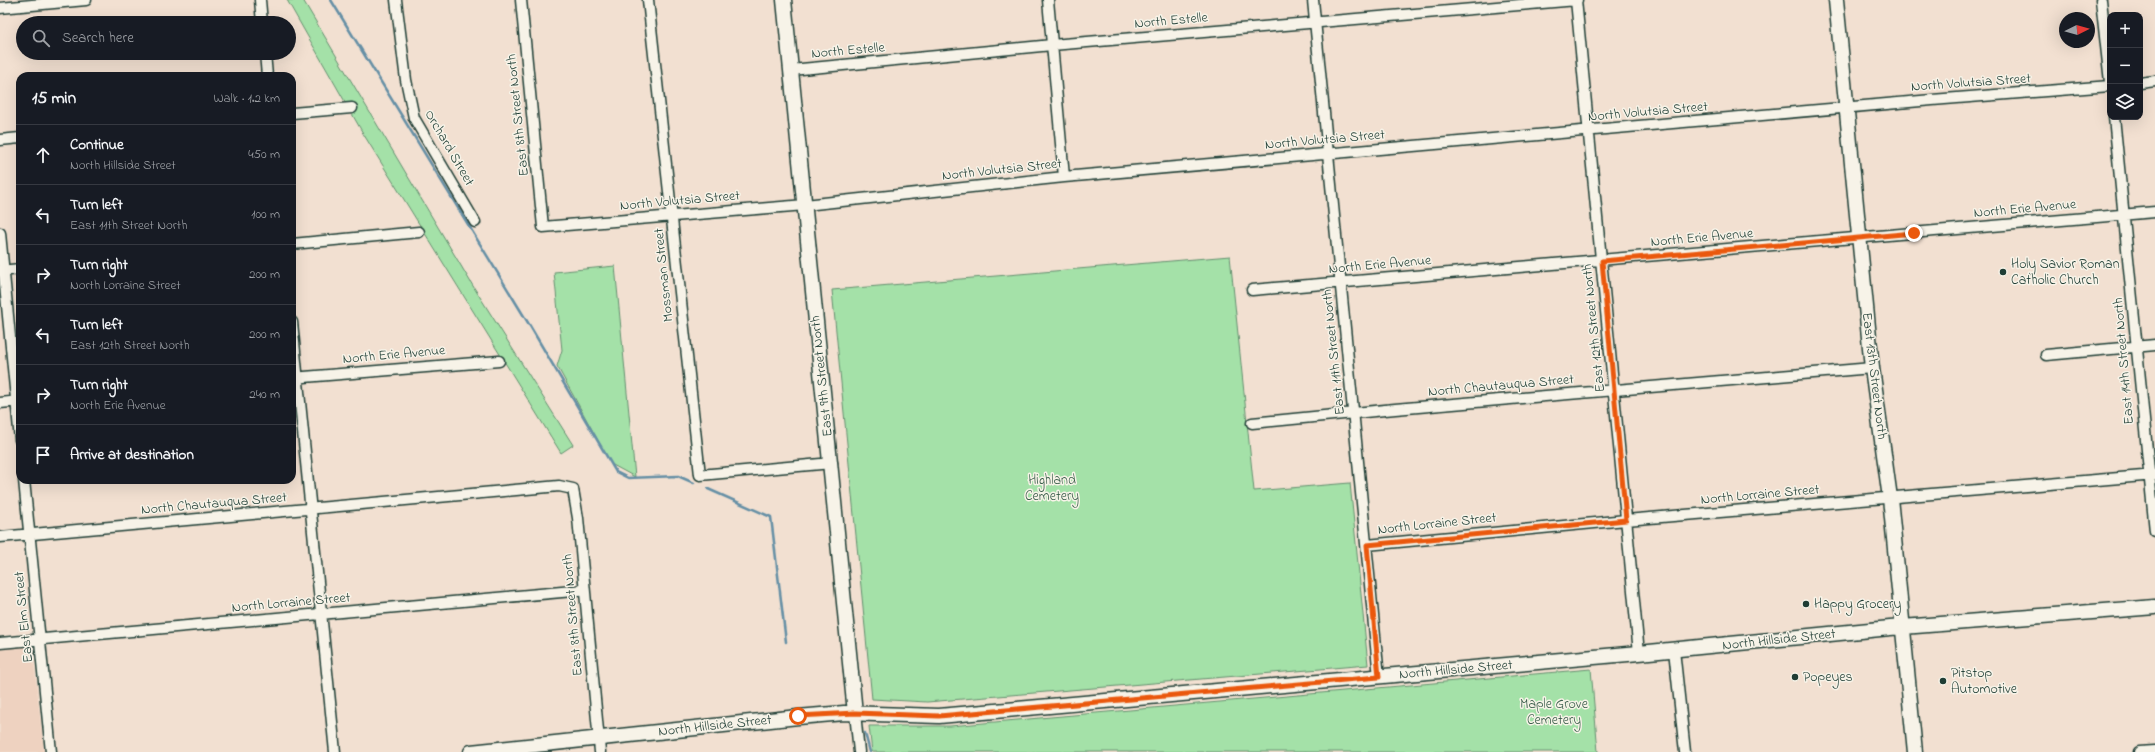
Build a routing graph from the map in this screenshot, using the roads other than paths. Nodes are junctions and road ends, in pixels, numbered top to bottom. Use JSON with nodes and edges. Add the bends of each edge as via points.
{"nodes":[{"id":1,"x":86,"y":0,"type":"edge"},
{"id":2,"x":260,"y":0,"type":"edge"},
{"id":3,"x":396,"y":0,"type":"edge"},
{"id":4,"x":521,"y":0,"type":"edge"},
{"id":5,"x":648,"y":0,"type":"edge"},
{"id":6,"x":784,"y":0,"type":"edge"},
{"id":7,"x":1048,"y":0,"type":"edge"},
{"id":8,"x":1313,"y":0,"type":"edge"},
{"id":9,"x":1576,"y":0,"type":"edge"},
{"id":10,"x":1836,"y":0,"type":"edge"},
{"id":11,"x":2101,"y":0,"type":"edge"},
{"id":12,"x":0,"y":8,"type":"edge"},
{"id":13,"x":261,"y":16,"type":"edge"},
{"id":14,"x":1315,"y":22,"type":"junction"},
{"id":15,"x":1052,"y":45,"type":"junction"},
{"id":16,"x":2107,"y":55,"type":"edge"},
{"id":17,"x":266,"y":60,"type":"edge"},
{"id":18,"x":791,"y":70,"type":"junction"},
{"id":19,"x":267,"y":72,"type":"edge"},
{"id":20,"x":2155,"y":81,"type":"edge"},
{"id":21,"x":2143,"y":83,"type":"edge"},
{"id":22,"x":2107,"y":86,"type":"edge"},
{"id":23,"x":1846,"y":107,"type":"junction"},
{"id":24,"x":352,"y":108,"type":"dead end"},
{"id":25,"x":296,"y":113,"type":"edge"},
{"id":26,"x":2114,"y":120,"type":"edge"},
{"id":27,"x":1589,"y":131,"type":"junction"},
{"id":28,"x":16,"y":138,"type":"edge"},
{"id":29,"x":0,"y":140,"type":"edge"},
{"id":30,"x":1327,"y":154,"type":"junction"},
{"id":31,"x":1064,"y":177,"type":"junction"},
{"id":32,"x":805,"y":205,"type":"junction"},
{"id":33,"x":2155,"y":212,"type":"edge"},
{"id":34,"x":2124,"y":215,"type":"junction"},
{"id":35,"x":671,"y":216,"type":"junction"},
{"id":36,"x":473,"y":217,"type":"dead end"},
{"id":37,"x":543,"y":227,"type":"joint"},
{"id":38,"x":419,"y":232,"type":"dead end"},
{"id":39,"x":0,"y":233,"type":"edge"},
{"id":40,"x":1859,"y":237,"type":"junction"},
{"id":41,"x":296,"y":244,"type":"edge"},
{"id":42,"x":1602,"y":261,"type":"junction"},
{"id":43,"x":16,"y":269,"type":"edge"},
{"id":44,"x":2,"y":271,"type":"edge"},
{"id":45,"x":1340,"y":282,"type":"junction"},
{"id":46,"x":1252,"y":290,"type":"dead end"},
{"id":47,"x":2155,"y":345,"type":"edge"},
{"id":48,"x":2136,"y":346,"type":"junction"},
{"id":49,"x":2046,"y":355,"type":"dead end"},
{"id":50,"x":498,"y":361,"type":"dead end"},
{"id":51,"x":1872,"y":368,"type":"junction"},
{"id":52,"x":296,"y":378,"type":"edge"},
{"id":53,"x":16,"y":386,"type":"edge"},
{"id":54,"x":296,"y":386,"type":"edge"},
{"id":55,"x":1614,"y":390,"type":"junction"},
{"id":56,"x":16,"y":402,"type":"edge"},
{"id":57,"x":0,"y":403,"type":"edge"},
{"id":58,"x":1354,"y":413,"type":"junction"},
{"id":59,"x":1252,"y":423,"type":"dead end"},
{"id":60,"x":832,"y":463,"type":"junction"},
{"id":61,"x":2152,"y":476,"type":"edge"},
{"id":62,"x":24,"y":484,"type":"edge"},
{"id":63,"x":573,"y":489,"type":"joint"},
{"id":64,"x":1890,"y":498,"type":"junction"},
{"id":65,"x":311,"y":510,"type":"junction"},
{"id":66,"x":1626,"y":520,"type":"junction"},
{"id":67,"x":2155,"y":531,"type":"edge"},
{"id":68,"x":29,"y":534,"type":"junction"},
{"id":69,"x":0,"y":537,"type":"edge"},
{"id":70,"x":1367,"y":545,"type":"junction"},
{"id":71,"x":584,"y":590,"type":"junction"},
{"id":72,"x":2155,"y":607,"type":"edge"},
{"id":73,"x":321,"y":614,"type":"junction"},
{"id":74,"x":1903,"y":627,"type":"junction"},
{"id":75,"x":40,"y":639,"type":"junction"},
{"id":76,"x":0,"y":643,"type":"edge"},
{"id":77,"x":1674,"y":650,"type":"junction"},
{"id":78,"x":1639,"y":653,"type":"junction"},
{"id":79,"x":1379,"y":677,"type":"junction"},
{"id":80,"x":855,"y":713,"type":"junction"},
{"id":81,"x":600,"y":745,"type":"edge"},
{"id":82,"x":2155,"y":751,"type":"edge"},
{"id":83,"x":51,"y":752,"type":"edge"},
{"id":84,"x":335,"y":752,"type":"edge"},
{"id":85,"x":471,"y":752,"type":"edge"},
{"id":86,"x":859,"y":752,"type":"edge"},
{"id":87,"x":1685,"y":752,"type":"edge"},
{"id":88,"x":1915,"y":752,"type":"edge"},
{"id":89,"x":2139,"y":752,"type":"edge"}],
"edges":[{"from":1,"to":12,"type":"street"},
{"from":2,"to":13,"type":"street"},
{"from":3,"to":36,"type":"street","name":"Orchard Street","via":[[406,80],[414,118]]},
{"from":4,"to":37,"type":"street","name":"East 8th Street North"},
{"from":5,"to":35,"type":"street","name":"Mossman Street"},
{"from":6,"to":18,"type":"main road","name":"East 9th Street North"},
{"from":7,"to":15,"type":"street"},
{"from":8,"to":14,"type":"street","name":"East 11th Street North"},
{"from":9,"to":14,"type":"street","name":"North Estelle"},
{"from":9,"to":27,"type":"street","name":"East 12th Street North"},
{"from":10,"to":23,"type":"main road","name":"East 13th Street North"},
{"from":11,"to":16,"type":"street"},
{"from":14,"to":15,"type":"street","name":"North Estelle"},
{"from":14,"to":30,"type":"street","name":"East 11th Street North"},
{"from":15,"to":18,"type":"street","name":"North Estelle"},
{"from":15,"to":31,"type":"street"},
{"from":17,"to":19,"type":"street"},
{"from":18,"to":32,"type":"main road","name":"East 9th Street North"},
{"from":20,"to":21,"type":"street"},
{"from":22,"to":23,"type":"street","name":"North Volutsia Street"},
{"from":23,"to":27,"type":"street","name":"North Volutsia Street"},
{"from":23,"to":40,"type":"main road","name":"East 13th Street North"},
{"from":24,"to":25,"type":"street"},
{"from":26,"to":34,"type":"street","name":"East 14th Street North"},
{"from":27,"to":30,"type":"street","name":"North Volutsia Street"},
{"from":27,"to":42,"type":"street","name":"East 12th Street North"},
{"from":28,"to":29,"type":"street"},
{"from":30,"to":31,"type":"street","name":"North Volutsia Street"},
{"from":30,"to":45,"type":"street","name":"East 11th Street North"},
{"from":31,"to":32,"type":"street","name":"North Volutsia Street"},
{"from":32,"to":35,"type":"street","name":"North Volutsia Street"},
{"from":32,"to":60,"type":"main road","name":"East 9th Street North"},
{"from":33,"to":34,"type":"street","name":"North Erie Avenue"},
{"from":34,"to":40,"type":"street","name":"North Erie Avenue"},
{"from":34,"to":48,"type":"street","name":"East 14th Street North"},
{"from":35,"to":37,"type":"street","name":"North Volutsia Street"},
{"from":35,"to":60,"type":"street","name":"Mossman Street","via":[[700,475]]},
{"from":38,"to":41,"type":"street"},
{"from":39,"to":44,"type":"street"},
{"from":40,"to":42,"type":"street","name":"North Erie Avenue"},
{"from":40,"to":51,"type":"main road","name":"East 13th Street North"},
{"from":42,"to":45,"type":"street","name":"North Erie Avenue"},
{"from":42,"to":55,"type":"street","name":"East 12th Street North"},
{"from":43,"to":44,"type":"street"},
{"from":44,"to":53,"type":"street"},
{"from":45,"to":46,"type":"street","name":"North Erie Avenue"},
{"from":45,"to":58,"type":"street","name":"East 11th Street North"},
{"from":47,"to":48,"type":"street"},
{"from":48,"to":49,"type":"street"},
{"from":48,"to":61,"type":"street","name":"East 14th Street North"},
{"from":50,"to":52,"type":"street","name":"North Erie Avenue"},
{"from":51,"to":55,"type":"street","name":"North Chautauqua Street"},
{"from":51,"to":64,"type":"main road","name":"East 13th Street North"},
{"from":54,"to":65,"type":"street"},
{"from":55,"to":58,"type":"street","name":"North Chautauqua Street"},
{"from":55,"to":66,"type":"street","name":"East 12th Street North"},
{"from":56,"to":57,"type":"street"},
{"from":58,"to":59,"type":"street","name":"North Chautauqua Street"},
{"from":58,"to":70,"type":"street","name":"East 11th Street North"},
{"from":60,"to":80,"type":"main road","name":"East 9th Street North"},
{"from":61,"to":64,"type":"street","name":"North Lorraine Street"},
{"from":61,"to":67,"type":"street","name":"East 14th Street North"},
{"from":62,"to":68,"type":"street","name":"East Elm Street"},
{"from":63,"to":65,"type":"street","name":"North Chautauqua Street","via":[[559,486]]},
{"from":63,"to":71,"type":"street","name":"East 8th Street North"},
{"from":64,"to":66,"type":"street","name":"North Lorraine Street"},
{"from":64,"to":74,"type":"main road","name":"East 13th Street North"},
{"from":65,"to":68,"type":"street","name":"North Chautauqua Street"},
{"from":65,"to":73,"type":"street"},
{"from":66,"to":70,"type":"street","name":"North Lorraine Street"},
{"from":66,"to":78,"type":"street","name":"East 12th Street North"},
{"from":68,"to":69,"type":"street","name":"North Chautauqua Street"},
{"from":68,"to":75,"type":"street","name":"East Elm Street"},
{"from":70,"to":79,"type":"street","name":"East 11th Street North"},
{"from":71,"to":73,"type":"street","name":"North Lorraine Street"},
{"from":71,"to":81,"type":"street","name":"East 8th Street North"},
{"from":72,"to":74,"type":"main road","name":"North Hillside Street"},
{"from":73,"to":75,"type":"street","name":"North Lorraine Street"},
{"from":73,"to":84,"type":"street"},
{"from":74,"to":77,"type":"main road","name":"North Hillside Street"},
{"from":74,"to":88,"type":"main road","name":"East 13th Street North"},
{"from":75,"to":76,"type":"street","name":"North Lorraine Street"},
{"from":75,"to":83,"type":"street","name":"East Elm Street"},
{"from":77,"to":78,"type":"main road","name":"North Hillside Street"},
{"from":77,"to":87,"type":"street"},
{"from":78,"to":79,"type":"main road","name":"North Hillside Street"},
{"from":79,"to":80,"type":"main road","name":"North Hillside Street","via":[[939,716]]},
{"from":80,"to":81,"type":"main road","name":"North Hillside Street","via":[[798,716]]},
{"from":80,"to":86,"type":"street","name":"East 9th Street North"},
{"from":81,"to":85,"type":"main road","name":"North Hillside Street"},
{"from":82,"to":89,"type":"street"}]}
